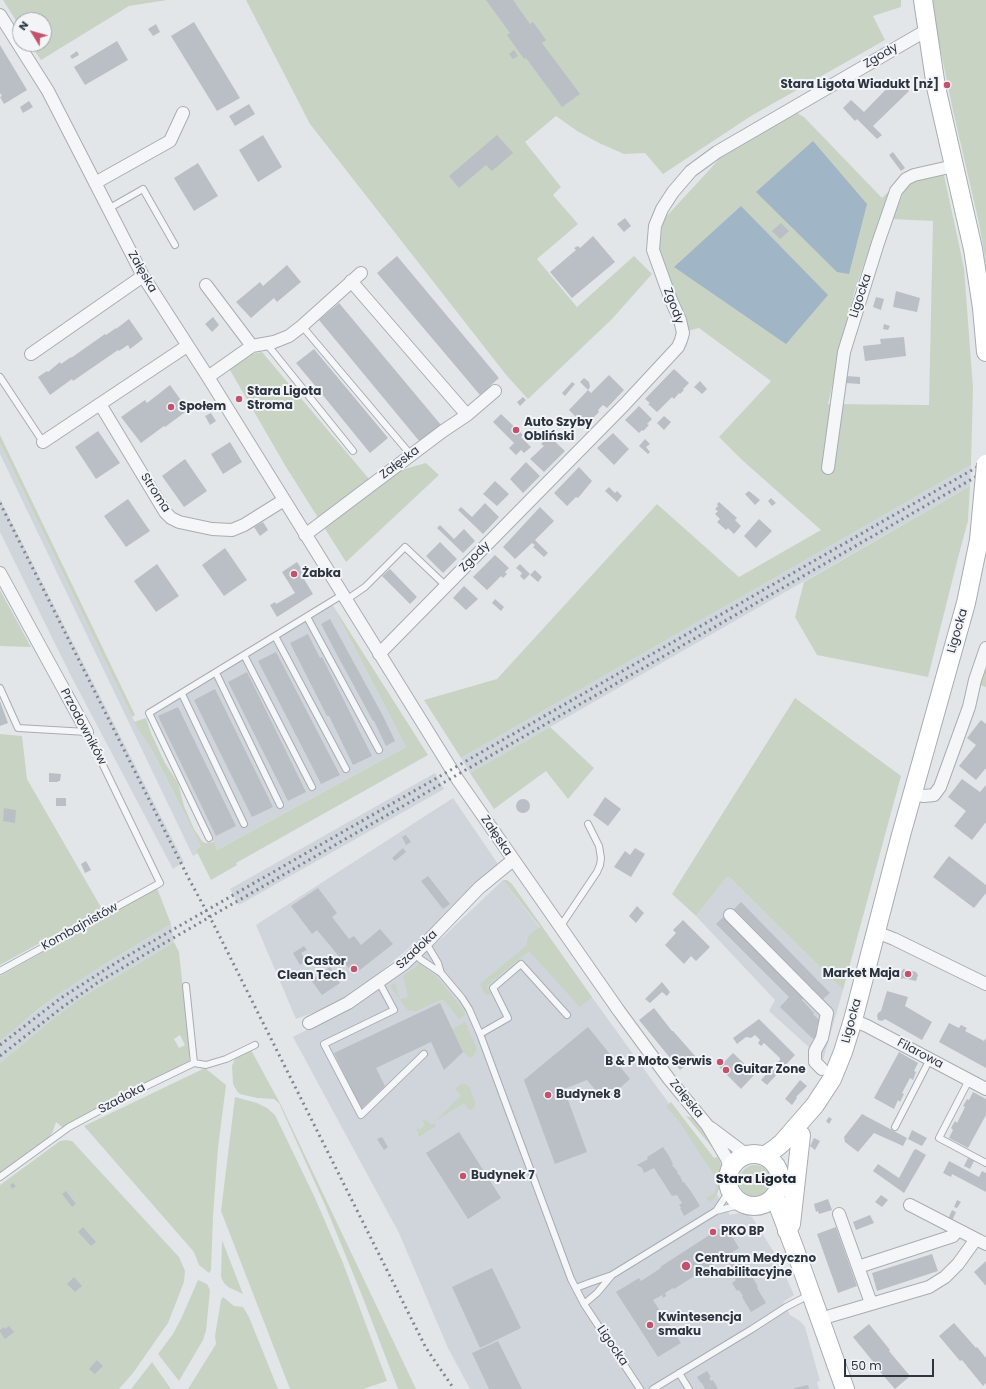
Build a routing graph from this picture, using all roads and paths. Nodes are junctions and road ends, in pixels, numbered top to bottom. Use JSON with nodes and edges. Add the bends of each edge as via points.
{"nodes":[{"id":1,"x":923,"y":0,"type":"edge"},
{"id":2,"x":0,"y":15,"type":"edge"},
{"id":3,"x":927,"y":30,"type":"junction"},
{"id":4,"x":183,"y":113,"type":"dead end"},
{"id":5,"x":954,"y":166,"type":"junction"},
{"id":6,"x":94,"y":183,"type":"junction"},
{"id":7,"x":108,"y":208,"type":"junction"},
{"id":8,"x":175,"y":245,"type":"dead end"},
{"id":9,"x":361,"y":273,"type":"dead end"},
{"id":10,"x":143,"y":276,"type":"junction"},
{"id":11,"x":351,"y":281,"type":"junction"},
{"id":12,"x":206,"y":284,"type":"dead end"},
{"id":13,"x":302,"y":326,"type":"junction"},
{"id":14,"x":266,"y":343,"type":"junction"},
{"id":15,"x":187,"y":346,"type":"junction"},
{"id":16,"x":252,"y":346,"type":"junction"},
{"id":17,"x":986,"y":351,"type":"edge"},
{"id":18,"x":31,"y":354,"type":"dead end"},
{"id":19,"x":208,"y":377,"type":"junction"},
{"id":20,"x":0,"y":378,"type":"edge"},
{"id":21,"x":495,"y":391,"type":"dead end"},
{"id":22,"x":100,"y":404,"type":"junction"},
{"id":23,"x":467,"y":415,"type":"junction"},
{"id":24,"x":43,"y":442,"type":"joint"},
{"id":25,"x":353,"y":451,"type":"dead end"},
{"id":26,"x":411,"y":455,"type":"junction"},
{"id":27,"x":986,"y":464,"type":"edge"},
{"id":28,"x":828,"y":468,"type":"dead end"},
{"id":29,"x":284,"y":500,"type":"junction"},
{"id":30,"x":304,"y":535,"type":"junction"},
{"id":31,"x":0,"y":573,"type":"edge"},
{"id":32,"x":446,"y":586,"type":"junction"},
{"id":33,"x":344,"y":597,"type":"junction"},
{"id":34,"x":307,"y":617,"type":"junction"},
{"id":35,"x":275,"y":636,"type":"junction"},
{"id":36,"x":986,"y":648,"type":"edge"},
{"id":37,"x":379,"y":654,"type":"junction"},
{"id":38,"x":244,"y":655,"type":"junction"},
{"id":39,"x":216,"y":672,"type":"junction"},
{"id":40,"x":0,"y":688,"type":"edge"},
{"id":41,"x":182,"y":694,"type":"junction"},
{"id":42,"x":87,"y":732,"type":"junction"},
{"id":43,"x":379,"y":750,"type":"dead end"},
{"id":44,"x":346,"y":769,"type":"dead end"},
{"id":45,"x":312,"y":787,"type":"dead end"},
{"id":46,"x":913,"y":794,"type":"junction"},
{"id":47,"x":280,"y":805,"type":"dead end"},
{"id":48,"x":244,"y":824,"type":"dead end"},
{"id":49,"x":588,"y":824,"type":"dead end"},
{"id":50,"x":209,"y":838,"type":"dead end"},
{"id":51,"x":513,"y":860,"type":"junction"},
{"id":52,"x":160,"y":883,"type":"joint"},
{"id":53,"x":730,"y":915,"type":"dead end"},
{"id":54,"x":560,"y":927,"type":"junction"},
{"id":55,"x":876,"y":932,"type":"junction"},
{"id":56,"x":426,"y":943,"type":"junction"},
{"id":57,"x":416,"y":953,"type":"junction"},
{"id":58,"x":0,"y":971,"type":"edge"},
{"id":59,"x":441,"y":973,"type":"junction"},
{"id":60,"x":379,"y":982,"type":"junction"},
{"id":61,"x":986,"y":984,"type":"edge"},
{"id":62,"x":186,"y":986,"type":"dead end"},
{"id":63,"x":567,"y":1015,"type":"dead end"},
{"id":64,"x":853,"y":1020,"type":"junction"},
{"id":65,"x":309,"y":1023,"type":"dead end"},
{"id":66,"x":480,"y":1034,"type":"junction"},
{"id":67,"x":255,"y":1045,"type":"dead end"},
{"id":68,"x":424,"y":1054,"type":"dead end"},
{"id":69,"x":930,"y":1059,"type":"junction"},
{"id":70,"x":194,"y":1062,"type":"junction"},
{"id":71,"x":828,"y":1072,"type":"junction"},
{"id":72,"x":969,"y":1080,"type":"junction"},
{"id":73,"x":986,"y":1089,"type":"edge"},
{"id":74,"x":815,"y":1105,"type":"junction"},
{"id":75,"x":707,"y":1125,"type":"junction"},
{"id":76,"x":894,"y":1128,"type":"dead end"},
{"id":77,"x":801,"y":1135,"type":"junction"},
{"id":78,"x":755,"y":1155,"type":"junction"},
{"id":79,"x":986,"y":1163,"type":"edge"},
{"id":80,"x":730,"y":1169,"type":"junction"},
{"id":81,"x":779,"y":1170,"type":"junction"},
{"id":82,"x":0,"y":1177,"type":"edge"},
{"id":83,"x":730,"y":1190,"type":"junction"},
{"id":84,"x":775,"y":1197,"type":"junction"},
{"id":85,"x":749,"y":1205,"type":"junction"},
{"id":86,"x":910,"y":1205,"type":"dead end"},
{"id":87,"x":716,"y":1211,"type":"junction"},
{"id":88,"x":839,"y":1214,"type":"dead end"},
{"id":89,"x":958,"y":1230,"type":"junction"},
{"id":90,"x":790,"y":1237,"type":"junction"},
{"id":91,"x":981,"y":1241,"type":"edge"},
{"id":92,"x":858,"y":1267,"type":"junction"},
{"id":93,"x":612,"y":1275,"type":"junction"},
{"id":94,"x":576,"y":1288,"type":"junction"},
{"id":95,"x":811,"y":1294,"type":"junction"},
{"id":96,"x":871,"y":1303,"type":"junction"},
{"id":97,"x":584,"y":1304,"type":"junction"},
{"id":98,"x":820,"y":1319,"type":"junction"},
{"id":99,"x":679,"y":1373,"type":"junction"},
{"id":100,"x":640,"y":1389,"type":"edge"},
{"id":101,"x":653,"y":1389,"type":"edge"},
{"id":102,"x":689,"y":1389,"type":"edge"},
{"id":103,"x":845,"y":1389,"type":"edge"}],
"edges":[{"from":1,"to":3,"type":"street"},
{"from":2,"to":6,"type":"street","name":"Załęska","via":[[48,91]]},
{"from":3,"to":5,"type":"street","via":[[938,98]]},
{"from":3,"to":32,"type":"street","name":"Zgody","via":[[717,152],[691,171],[662,209],[655,226],[653,250],[680,320],[683,333],[678,347]]},
{"from":4,"to":6,"type":"street","via":[[170,141]]},
{"from":5,"to":17,"type":"street","via":[[977,272]]},
{"from":5,"to":28,"type":"street","name":"Ligocka","via":[[914,174],[906,178],[896,191],[844,352]]},
{"from":6,"to":7,"type":"street","name":"Załęska"},
{"from":7,"to":8,"type":"lane","via":[[143,190]]},
{"from":7,"to":10,"type":"street","name":"Załęska"},
{"from":9,"to":11,"type":"street"},
{"from":10,"to":15,"type":"street","name":"Załęska"},
{"from":10,"to":18,"type":"street"},
{"from":11,"to":13,"type":"street"},
{"from":11,"to":23,"type":"street"},
{"from":12,"to":16,"type":"street"},
{"from":13,"to":14,"type":"street","via":[[289,336]]},
{"from":13,"to":26,"type":"lane"},
{"from":14,"to":16,"type":"street"},
{"from":14,"to":25,"type":"lane"},
{"from":15,"to":19,"type":"street","name":"Załęska"},
{"from":15,"to":22,"type":"street"},
{"from":16,"to":19,"type":"street"},
{"from":19,"to":29,"type":"street","name":"Załęska"},
{"from":20,"to":24,"type":"lane"},
{"from":21,"to":23,"type":"street","name":"Załęska"},
{"from":22,"to":24,"type":"street"},
{"from":22,"to":29,"type":"street","name":"Stroma","via":[[171,518],[215,530],[228,530],[244,525]]},
{"from":23,"to":26,"type":"street","name":"Załęska"},
{"from":26,"to":30,"type":"street","name":"Załęska"},
{"from":27,"to":46,"type":"street","name":"Ligocka","bridge":true,"via":[[979,540],[966,603]]},
{"from":29,"to":30,"type":"street","name":"Załęska"},
{"from":30,"to":33,"type":"street","name":"Załęska"},
{"from":31,"to":42,"type":"street","name":"Przodowników"},
{"from":32,"to":33,"type":"lane","via":[[405,547],[365,587]]},
{"from":32,"to":37,"type":"street","name":"Zgody"},
{"from":33,"to":34,"type":"lane"},
{"from":33,"to":37,"type":"street","name":"Załęska"},
{"from":34,"to":35,"type":"lane"},
{"from":34,"to":43,"type":"lane"},
{"from":35,"to":38,"type":"lane"},
{"from":35,"to":44,"type":"lane"},
{"from":36,"to":46,"type":"street","via":[[969,707],[940,787],[934,795]]},
{"from":37,"to":51,"type":"street","name":"Załęska","via":[[458,780]]},
{"from":38,"to":39,"type":"lane"},
{"from":38,"to":45,"type":"lane"},
{"from":39,"to":41,"type":"lane"},
{"from":39,"to":47,"type":"lane"},
{"from":40,"to":42,"type":"lane","via":[[18,728]]},
{"from":41,"to":48,"type":"lane"},
{"from":41,"to":50,"type":"lane","via":[[149,713]]},
{"from":42,"to":52,"type":"lane","name":"Przodowników"},
{"from":46,"to":55,"type":"street","name":"Ligocka"},
{"from":49,"to":54,"type":"lane","via":[[599,846],[600,865]]},
{"from":51,"to":54,"type":"street","name":"Załęska"},
{"from":51,"to":56,"type":"street","name":"Szadoka","via":[[479,888]]},
{"from":52,"to":58,"type":"lane","name":"Kombajnistów"},
{"from":53,"to":71,"type":"street","via":[[827,1013],[822,1038],[815,1051],[815,1062]]},
{"from":54,"to":75,"type":"street","name":"Załęska","via":[[618,1011]]},
{"from":55,"to":61,"type":"street"},
{"from":55,"to":64,"type":"street","name":"Ligocka"},
{"from":56,"to":57,"type":"street","name":"Szadoka"},
{"from":56,"to":59,"type":"lane"},
{"from":57,"to":59,"type":"lane","via":[[420,959]]},
{"from":57,"to":60,"type":"street","name":"Szadoka"},
{"from":59,"to":66,"type":"lane","via":[[462,998]]},
{"from":60,"to":65,"type":"street","name":"Szadoka","via":[[348,1003]]},
{"from":60,"to":68,"type":"lane","via":[[394,1010],[324,1044],[361,1115]]},
{"from":62,"to":70,"type":"lane"},
{"from":63,"to":66,"type":"lane","via":[[521,964],[493,988],[508,1018]]},
{"from":64,"to":69,"type":"street","name":"Filarowa"},
{"from":64,"to":71,"type":"street","name":"Ligocka","via":[[843,1052]]},
{"from":66,"to":94,"type":"lane"},
{"from":67,"to":70,"type":"lane","name":"Szadoka","via":[[226,1059],[206,1065]]},
{"from":69,"to":72,"type":"street","name":"Filarowa"},
{"from":69,"to":76,"type":"lane"},
{"from":70,"to":82,"type":"lane","name":"Szadoka","via":[[69,1127]]},
{"from":71,"to":74,"type":"street","name":"Ligocka"},
{"from":72,"to":73,"type":"street","name":"Filarowa"},
{"from":72,"to":79,"type":"lane","via":[[939,1138]]},
{"from":74,"to":77,"type":"street","name":"Ligocka"},
{"from":74,"to":78,"type":"street","name":"Ligocka","via":[[782,1143],[776,1148]]},
{"from":75,"to":78,"type":"street","name":"Załęska"},
{"from":75,"to":80,"type":"street","name":"Załęska"},
{"from":77,"to":81,"type":"street","name":"Ligocka"},
{"from":77,"to":90,"type":"street"},
{"from":78,"to":80,"type":"street","via":[[739,1159]]},
{"from":78,"to":81,"type":"street","via":[[771,1160]]},
{"from":80,"to":83,"type":"street"},
{"from":81,"to":84,"type":"street","via":[[781,1182]]},
{"from":83,"to":85,"type":"street","via":[[733,1197]]},
{"from":83,"to":87,"type":"lane"},
{"from":84,"to":85,"type":"street","via":[[766,1204]]},
{"from":84,"to":90,"type":"street"},
{"from":85,"to":87,"type":"lane"},
{"from":85,"to":90,"type":"street","via":[[780,1232]]},
{"from":86,"to":89,"type":"street"},
{"from":87,"to":93,"type":"lane"},
{"from":88,"to":92,"type":"street"},
{"from":89,"to":91,"type":"street"},
{"from":89,"to":92,"type":"street","via":[[953,1236]]},
{"from":90,"to":95,"type":"street"},
{"from":91,"to":96,"type":"street","via":[[946,1277],[929,1287]]},
{"from":92,"to":96,"type":"street"},
{"from":93,"to":94,"type":"lane"},
{"from":93,"to":97,"type":"lane"},
{"from":94,"to":97,"type":"lane"},
{"from":95,"to":98,"type":"street"},
{"from":95,"to":99,"type":"lane"},
{"from":96,"to":98,"type":"street"},
{"from":97,"to":100,"type":"lane","name":"Ligocka"},
{"from":98,"to":103,"type":"street"},
{"from":99,"to":101,"type":"lane"},
{"from":99,"to":102,"type":"lane"}]}
